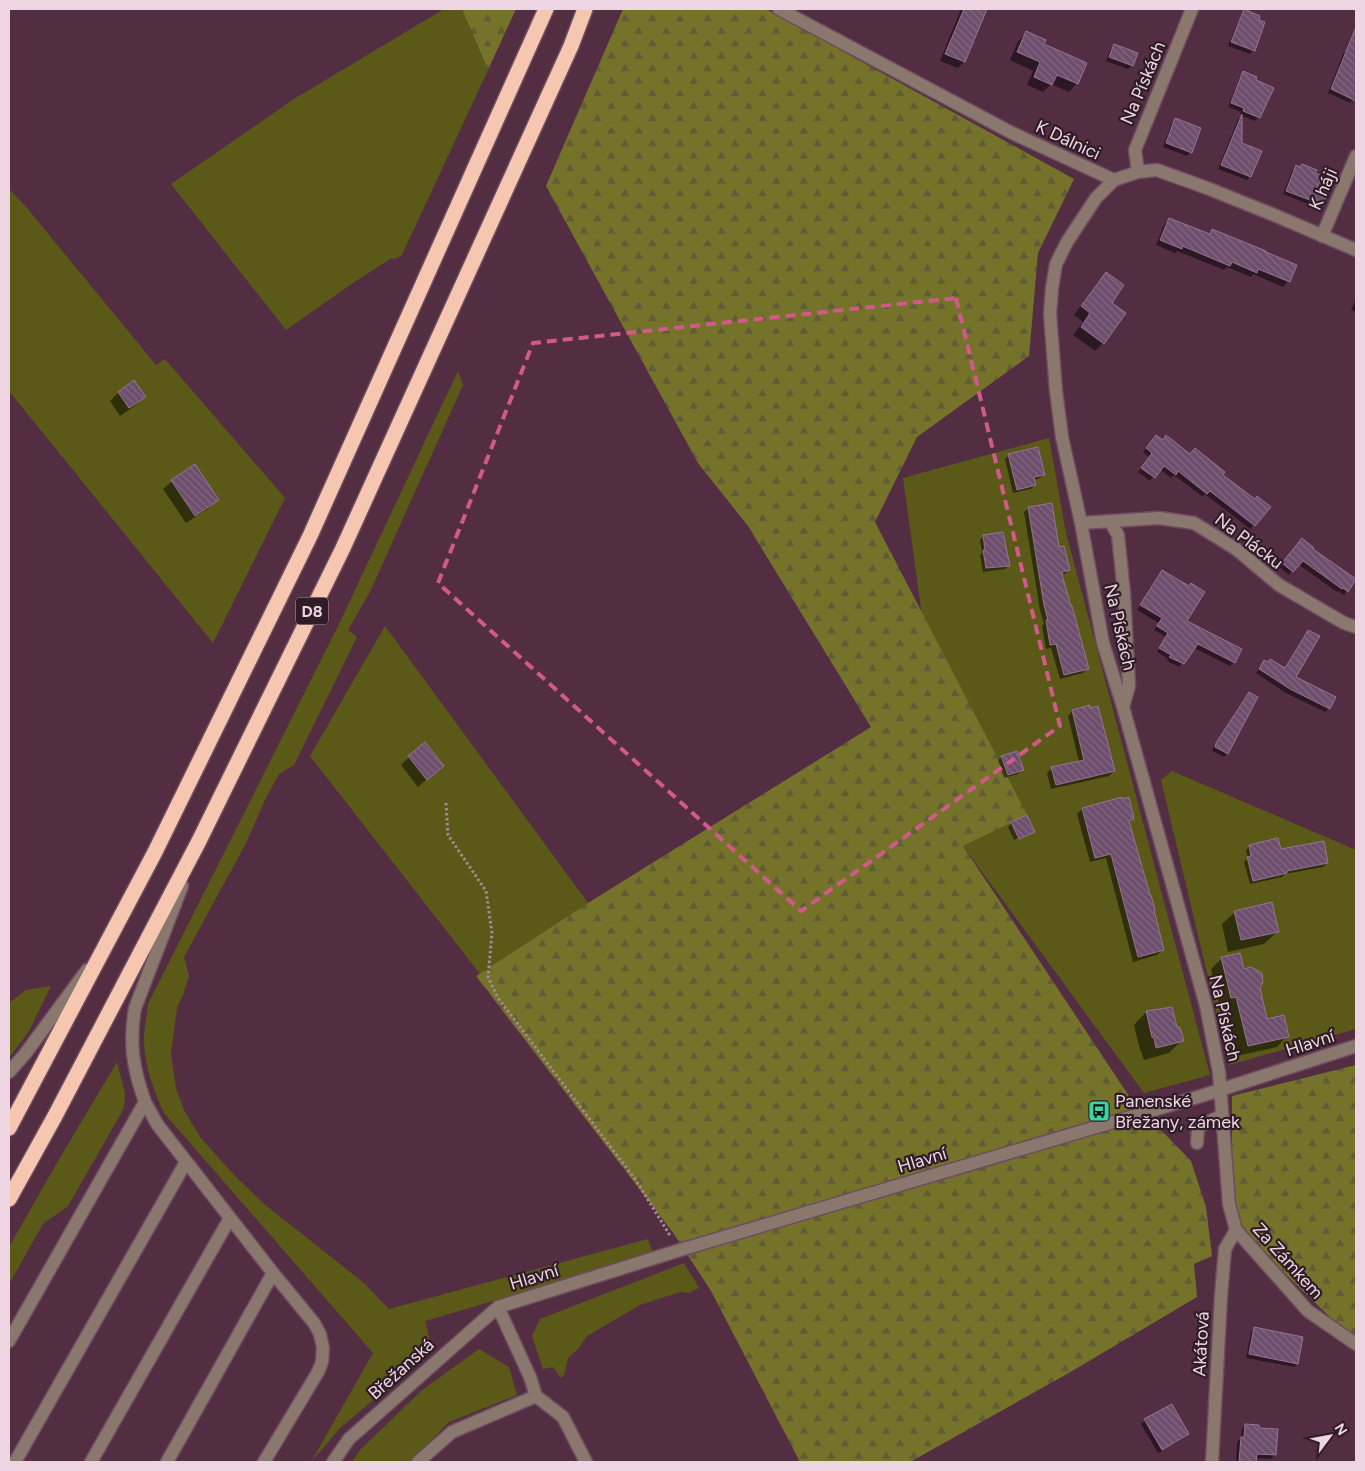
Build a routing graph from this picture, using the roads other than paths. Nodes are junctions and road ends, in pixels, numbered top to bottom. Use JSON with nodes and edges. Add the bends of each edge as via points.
{"nodes":[{"id":1,"x":546,"y":9,"type":"edge"},
{"id":2,"x":585,"y":9,"type":"edge"},
{"id":3,"x":779,"y":9,"type":"edge"},
{"id":4,"x":1192,"y":9,"type":"edge"},
{"id":5,"x":1356,"y":156,"type":"edge"},
{"id":6,"x":1138,"y":172,"type":"junction"},
{"id":7,"x":1114,"y":180,"type":"junction"},
{"id":8,"x":1322,"y":236,"type":"junction"},
{"id":9,"x":1356,"y":250,"type":"edge"},
{"id":10,"x":1110,"y":521,"type":"junction"},
{"id":11,"x":1081,"y":523,"type":"junction"},
{"id":12,"x":1356,"y":627,"type":"edge"},
{"id":13,"x":1123,"y":707,"type":"junction"},
{"id":14,"x":200,"y":841,"type":"junction"},
{"id":15,"x":105,"y":946,"type":"junction"},
{"id":16,"x":1356,"y":1046,"type":"edge"},
{"id":17,"x":9,"y":1072,"type":"edge"},
{"id":18,"x":1220,"y":1090,"type":"junction"},
{"id":19,"x":145,"y":1102,"type":"junction"},
{"id":20,"x":1222,"y":1116,"type":"junction"},
{"id":21,"x":9,"y":1128,"type":"edge"},
{"id":22,"x":1196,"y":1143,"type":"dead end"},
{"id":23,"x":186,"y":1162,"type":"junction"},
{"id":24,"x":9,"y":1199,"type":"edge"},
{"id":25,"x":230,"y":1218,"type":"junction"},
{"id":26,"x":1236,"y":1230,"type":"junction"},
{"id":27,"x":273,"y":1273,"type":"junction"},
{"id":28,"x":498,"y":1307,"type":"junction"},
{"id":29,"x":9,"y":1341,"type":"edge"},
{"id":30,"x":1356,"y":1344,"type":"edge"},
{"id":31,"x":536,"y":1396,"type":"junction"},
{"id":32,"x":15,"y":1462,"type":"edge"},
{"id":33,"x":91,"y":1462,"type":"edge"},
{"id":34,"x":167,"y":1462,"type":"edge"},
{"id":35,"x":264,"y":1462,"type":"edge"},
{"id":36,"x":333,"y":1462,"type":"edge"},
{"id":37,"x":418,"y":1462,"type":"edge"},
{"id":38,"x":586,"y":1462,"type":"edge"},
{"id":39,"x":1212,"y":1462,"type":"edge"}],
"edges":[{"from":1,"to":15,"type":"highway","number":"D8","via":[[310,536]]},
{"from":2,"to":14,"type":"highway","number":"D8","via":[[347,539]]},
{"from":3,"to":7,"type":"street","name":"K Dálnici","via":[[1012,133]]},
{"from":4,"to":6,"type":"street","name":"Na Pískách","via":[[1135,150]]},
{"from":5,"to":8,"type":"street","name":"K háji"},
{"from":6,"to":7,"type":"street","name":"K Dálnici"},
{"from":6,"to":8,"type":"street","name":"K Dálnici","via":[[1157,170]]},
{"from":7,"to":11,"type":"street","name":"Na Pískách","via":[[1096,198],[1067,242],[1056,264],[1052,288],[1050,314],[1056,391],[1062,437]]},
{"from":8,"to":9,"type":"street","name":"K Dálnici"},
{"from":10,"to":11,"type":"street","name":"Na Plácku"},
{"from":10,"to":12,"type":"street","name":"Na Plácku","via":[[1159,518],[1194,523],[1236,549],[1279,585]]},
{"from":10,"to":13,"type":"street","via":[[1118,535],[1124,594],[1129,686]]},
{"from":11,"to":13,"type":"street","name":"Na Pískách","via":[[1103,643]]},
{"from":13,"to":18,"type":"street","name":"Na Pískách","via":[[1206,1006]]},
{"from":14,"to":19,"type":"street","via":[[135,1008],[131,1030],[133,1057]]},
{"from":14,"to":24,"type":"highway","number":"D8"},
{"from":15,"to":17,"type":"street"},
{"from":15,"to":21,"type":"highway","number":"D8"},
{"from":16,"to":18,"type":"street","name":"Hlavní"},
{"from":18,"to":20,"type":"street","name":"Za Zámkem"},
{"from":18,"to":28,"type":"street","name":"Hlavní"},
{"from":19,"to":23,"type":"street","via":[[156,1124]]},
{"from":19,"to":29,"type":"street"},
{"from":20,"to":22,"type":"street","via":[[1198,1127]]},
{"from":20,"to":26,"type":"street","name":"Za Zámkem","via":[[1229,1204]]},
{"from":23,"to":25,"type":"street"},
{"from":23,"to":32,"type":"street"},
{"from":25,"to":27,"type":"street"},
{"from":25,"to":33,"type":"street"},
{"from":26,"to":30,"type":"street","name":"Za Zámkem","via":[[1308,1311]]},
{"from":26,"to":39,"type":"street","name":"Akátová","via":[[1224,1258]]},
{"from":27,"to":34,"type":"street"},
{"from":27,"to":35,"type":"street","via":[[314,1323],[323,1348],[318,1372]]},
{"from":28,"to":31,"type":"street"},
{"from":28,"to":36,"type":"street","name":"Břežanská","via":[[349,1439]]},
{"from":31,"to":37,"type":"street","via":[[452,1432]]},
{"from":31,"to":38,"type":"street","via":[[564,1417]]}]}
